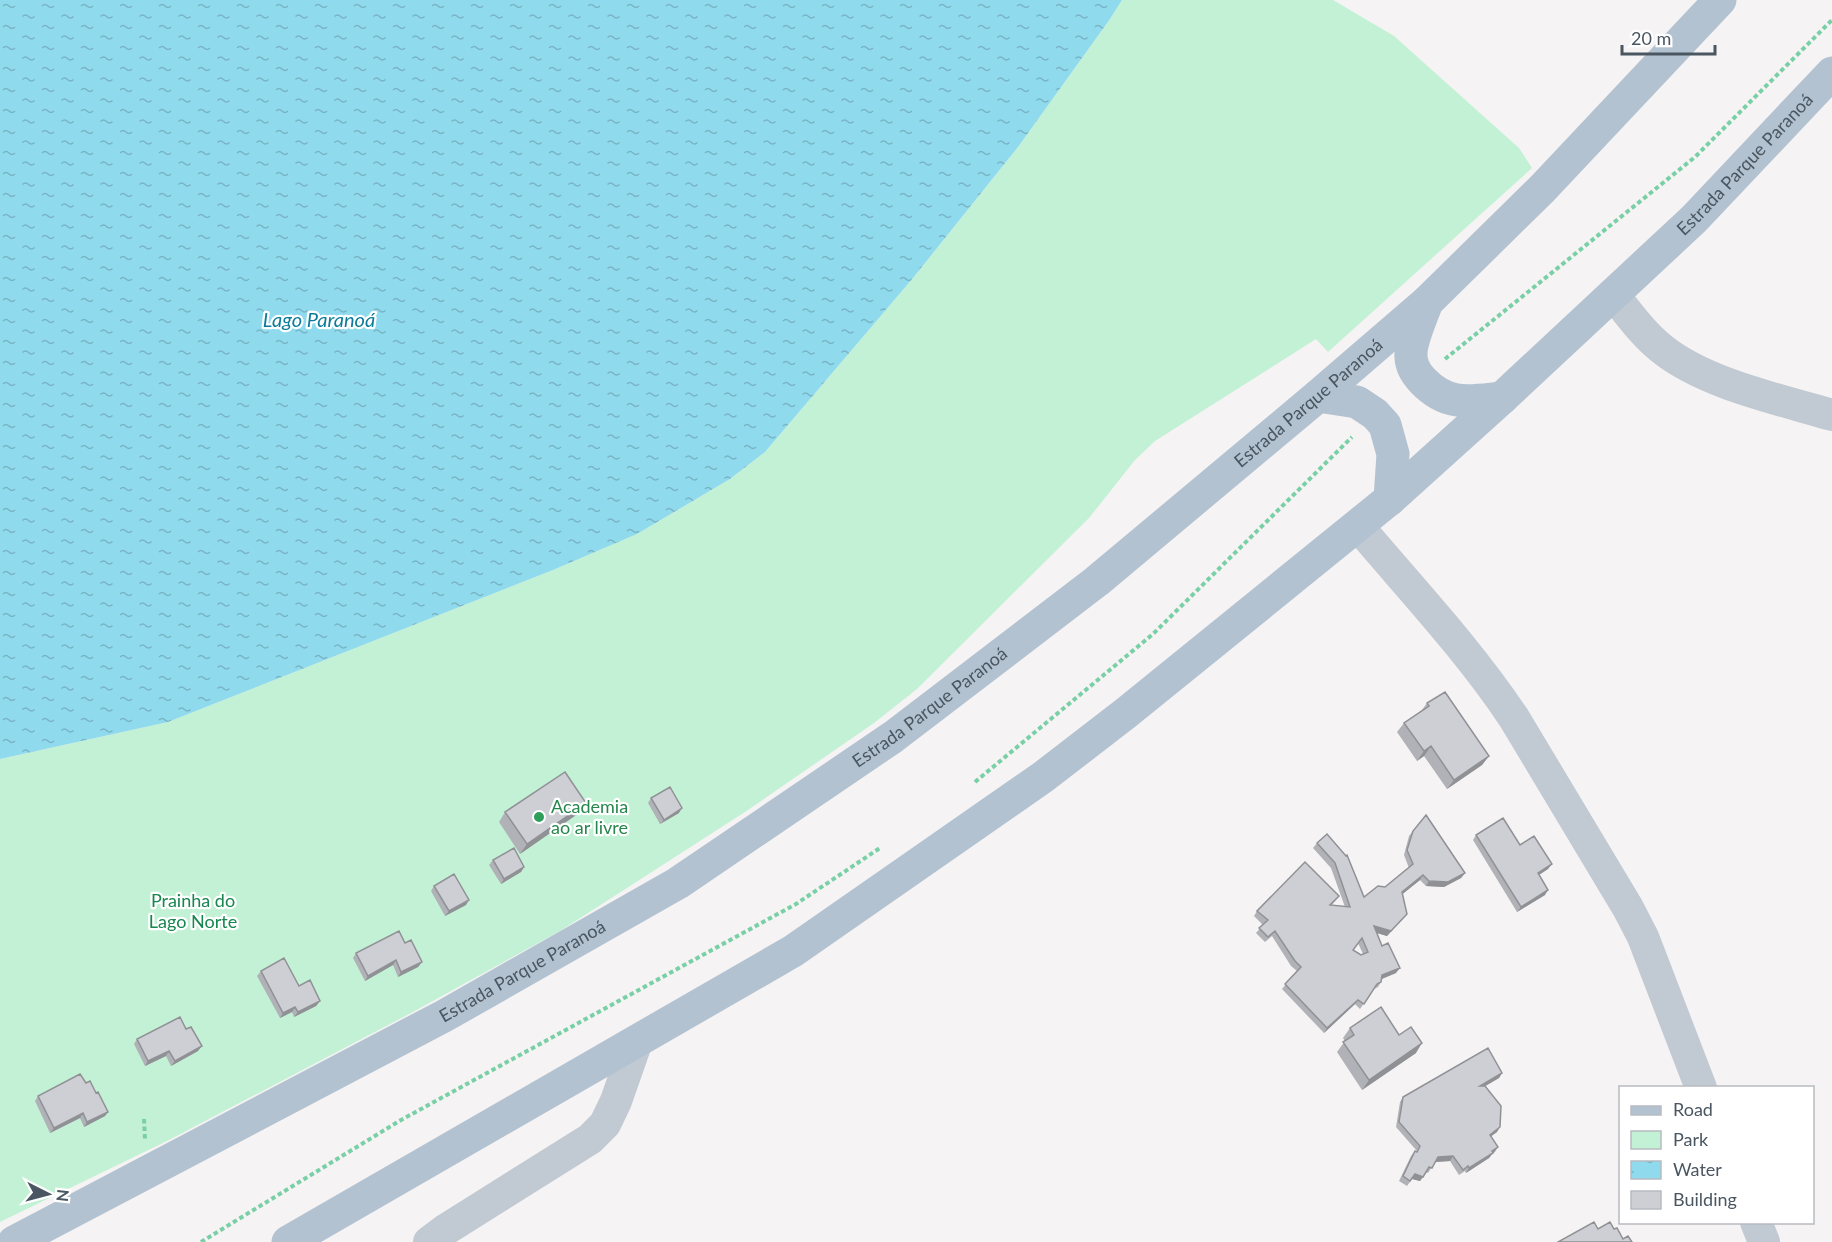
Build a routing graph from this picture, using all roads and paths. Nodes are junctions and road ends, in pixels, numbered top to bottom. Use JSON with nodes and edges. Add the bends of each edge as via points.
{"nodes":[{"id":1,"x":1720,"y":0,"type":"edge"},
{"id":2,"x":1832,"y":20,"type":"edge"},
{"id":3,"x":1832,"y":73,"type":"edge"},
{"id":4,"x":1613,"y":294,"type":"junction"},
{"id":5,"x":1427,"y":302,"type":"junction"},
{"id":6,"x":1420,"y":378,"type":"junction"},
{"id":7,"x":1318,"y":396,"type":"junction"},
{"id":8,"x":1502,"y":398,"type":"junction"},
{"id":9,"x":1375,"y":414,"type":"junction"},
{"id":10,"x":1832,"y":415,"type":"edge"},
{"id":11,"x":1390,"y":499,"type":"junction"},
{"id":12,"x":1358,"y":526,"type":"junction"},
{"id":13,"x":975,"y":782,"type":"dead end"},
{"id":14,"x":881,"y":847,"type":"dead end"},
{"id":15,"x":637,"y":1041,"type":"junction"},
{"id":16,"x":1700,"y":1086,"type":"edge"},
{"id":17,"x":1757,"y":1224,"type":"edge"},
{"id":18,"x":14,"y":1242,"type":"edge"},
{"id":19,"x":201,"y":1242,"type":"edge"},
{"id":20,"x":288,"y":1242,"type":"edge"},
{"id":21,"x":429,"y":1242,"type":"edge"},
{"id":22,"x":1764,"y":1242,"type":"edge"}],
"edges":[{"from":1,"to":5,"type":"main road","name":"Estrada Parque Paranoá","via":[[1542,189]]},
{"from":2,"to":6,"type":"path","via":[[1695,157]]},
{"from":3,"to":4,"type":"main road","name":"Estrada Parque Paranoá","via":[[1694,219]]},
{"from":4,"to":8,"type":"main road","name":"Estrada Parque Paranoá"},
{"from":4,"to":10,"type":"street","via":[[1640,327],[1688,366],[1728,383]]},
{"from":5,"to":6,"type":"main road","via":[[1411,351],[1413,367]]},
{"from":5,"to":7,"type":"main road","name":"Estrada Parque Paranoá"},
{"from":6,"to":8,"type":"main road","via":[[1445,398]]},
{"from":7,"to":9,"type":"main road","via":[[1357,402]]},
{"from":7,"to":18,"type":"main road","name":"Estrada Parque Paranoá","via":[[1097,581],[893,737],[678,883],[444,1016]]},
{"from":8,"to":11,"type":"main road","name":"Estrada Parque Paranoá"},
{"from":9,"to":11,"type":"main road","via":[[1384,425],[1393,454]]},
{"from":9,"to":13,"type":"path","via":[[1153,634]]},
{"from":11,"to":12,"type":"main road","name":"Estrada Parque Paranoá"},
{"from":12,"to":15,"type":"main road","name":"Estrada Parque Paranoá","via":[[1043,777],[793,951]]},
{"from":12,"to":16,"type":"street","via":[[1465,651],[1514,718],[1628,908]]},
{"from":14,"to":19,"type":"path","via":[[796,904],[401,1120]]},
{"from":15,"to":20,"type":"main road","name":"Estrada Parque Paranoá"},
{"from":15,"to":21,"type":"street","via":[[616,1101],[604,1124],[590,1139]]},
{"from":17,"to":22,"type":"street"}]}
